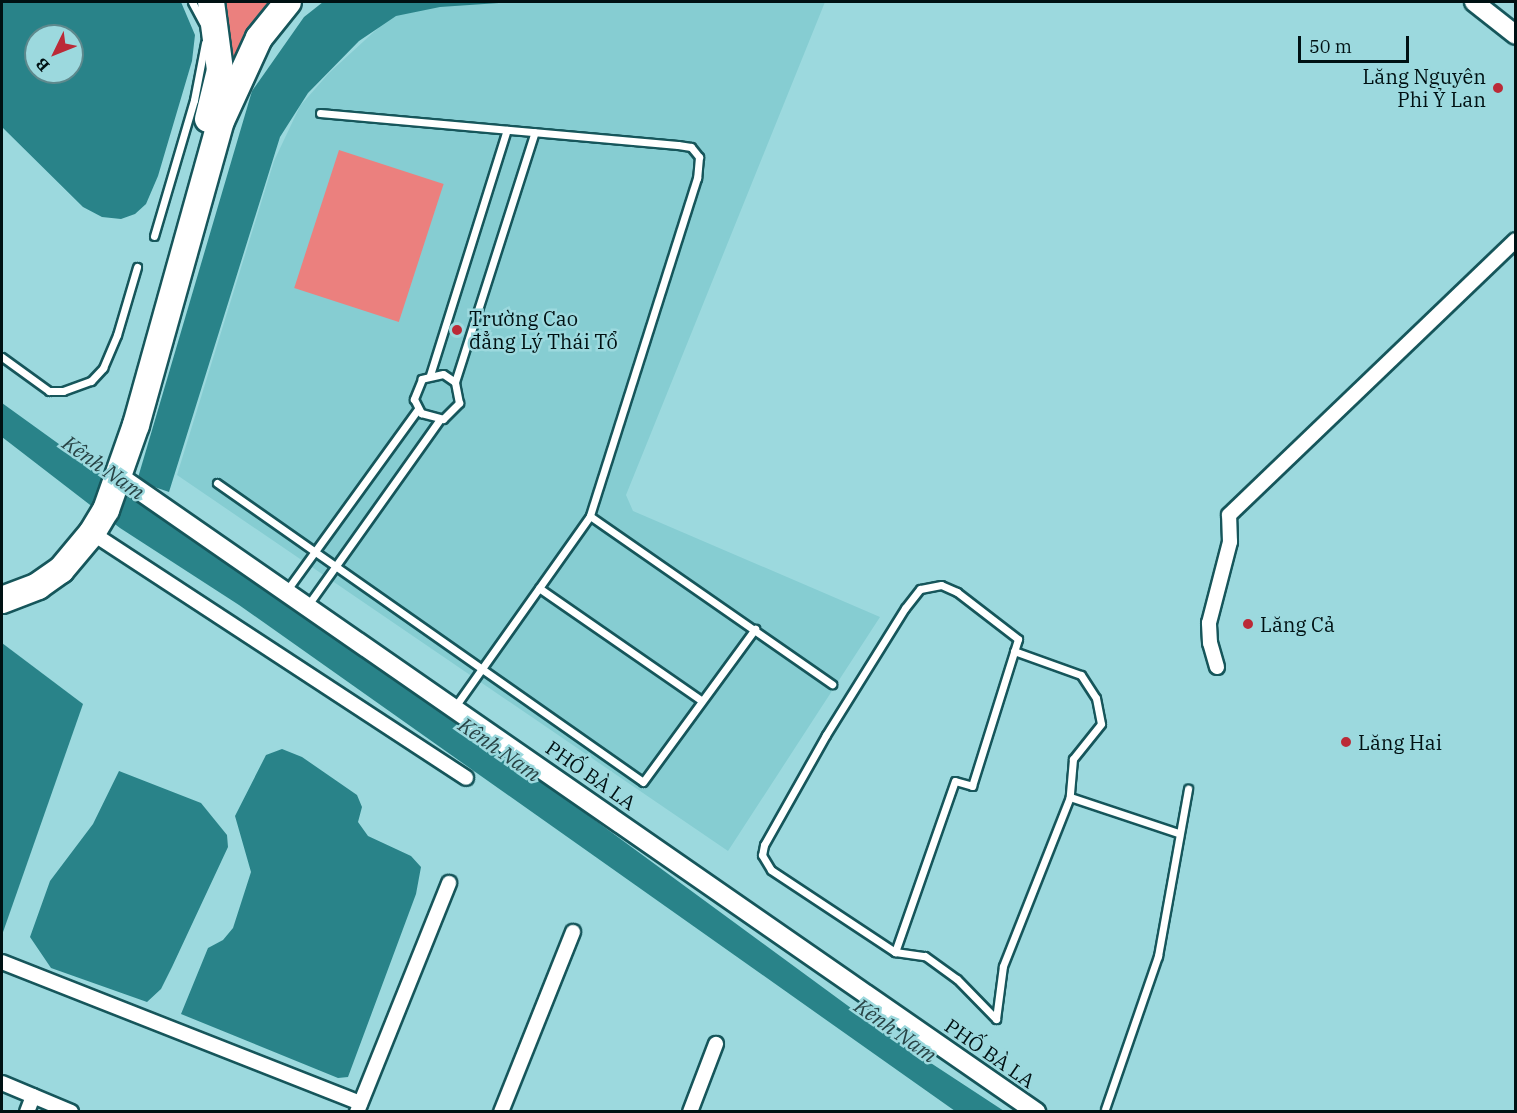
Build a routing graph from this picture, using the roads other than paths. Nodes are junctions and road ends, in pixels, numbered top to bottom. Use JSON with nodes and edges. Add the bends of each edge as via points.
{"nodes":[{"id":1,"x":192,"y":2,"type":"edge"},
{"id":2,"x":211,"y":2,"type":"edge"},
{"id":3,"x":288,"y":2,"type":"edge"},
{"id":4,"x":1474,"y":2,"type":"edge"},
{"id":5,"x":1515,"y":35,"type":"edge"},
{"id":6,"x":320,"y":113,"type":"dead end"},
{"id":7,"x":507,"y":130,"type":"junction"},
{"id":8,"x":535,"y":132,"type":"junction"},
{"id":9,"x":154,"y":236,"type":"dead end"},
{"id":10,"x":1515,"y":240,"type":"edge"},
{"id":11,"x":137,"y":267,"type":"dead end"},
{"id":12,"x":2,"y":357,"type":"edge"},
{"id":13,"x":430,"y":375,"type":"junction"},
{"id":14,"x":455,"y":382,"type":"junction"},
{"id":15,"x":418,"y":409,"type":"junction"},
{"id":16,"x":440,"y":419,"type":"junction"},
{"id":17,"x":115,"y":469,"type":"junction"},
{"id":18,"x":217,"y":483,"type":"dead end"},
{"id":19,"x":590,"y":516,"type":"junction"},
{"id":20,"x":88,"y":527,"type":"junction"},
{"id":21,"x":315,"y":551,"type":"junction"},
{"id":22,"x":335,"y":566,"type":"junction"},
{"id":23,"x":2,"y":583,"type":"edge"},
{"id":24,"x":539,"y":588,"type":"junction"},
{"id":25,"x":287,"y":590,"type":"junction"},
{"id":26,"x":2,"y":600,"type":"edge"},
{"id":27,"x":308,"y":605,"type":"junction"},
{"id":28,"x":755,"y":629,"type":"junction"},
{"id":29,"x":1014,"y":651,"type":"junction"},
{"id":30,"x":1217,"y":667,"type":"dead end"},
{"id":31,"x":481,"y":669,"type":"junction"},
{"id":32,"x":831,"y":684,"type":"dead end"},
{"id":33,"x":701,"y":700,"type":"junction"},
{"id":34,"x":455,"y":707,"type":"junction"},
{"id":35,"x":466,"y":778,"type":"dead end"},
{"id":36,"x":1188,"y":789,"type":"dead end"},
{"id":37,"x":1070,"y":797,"type":"junction"},
{"id":38,"x":1178,"y":833,"type":"junction"},
{"id":39,"x":448,"y":883,"type":"dead end"},
{"id":40,"x":573,"y":932,"type":"dead end"},
{"id":41,"x":895,"y":952,"type":"junction"},
{"id":42,"x":2,"y":962,"type":"edge"},
{"id":43,"x":716,"y":1044,"type":"dead end"},
{"id":44,"x":2,"y":1083,"type":"edge"},
{"id":45,"x":33,"y":1096,"type":"junction"},
{"id":46,"x":358,"y":1107,"type":"edge"},
{"id":47,"x":1105,"y":1109,"type":"dead end"},
{"id":48,"x":27,"y":1112,"type":"edge"},
{"id":49,"x":71,"y":1112,"type":"edge"},
{"id":50,"x":501,"y":1112,"type":"edge"},
{"id":51,"x":690,"y":1112,"type":"edge"},
{"id":52,"x":1036,"y":1112,"type":"edge"}],
"edges":[{"from":1,"to":9,"type":"lane","via":[[202,19],[205,47]]},
{"from":2,"to":17,"type":"highway","via":[[218,33],[219,70]]},
{"from":3,"to":17,"type":"highway","via":[[259,38],[221,121]]},
{"from":4,"to":5,"type":"street"},
{"from":6,"to":7,"type":"lane"},
{"from":7,"to":8,"type":"lane"},
{"from":7,"to":13,"type":"lane"},
{"from":8,"to":14,"type":"lane"},
{"from":8,"to":19,"type":"lane","via":[[678,145],[691,147],[699,157],[697,178]]},
{"from":10,"to":30,"type":"street","via":[[1229,515],[1230,542],[1209,623]]},
{"from":11,"to":12,"type":"lane","via":[[117,335],[103,368],[91,381],[63,391],[49,391]]},
{"from":13,"to":14,"type":"lane","via":[[443,374]]},
{"from":13,"to":15,"type":"lane","via":[[415,391]]},
{"from":14,"to":16,"type":"lane","via":[[459,403],[450,415]]},
{"from":15,"to":16,"type":"lane","via":[[428,417]]},
{"from":15,"to":21,"type":"lane"},
{"from":16,"to":22,"type":"lane"},
{"from":17,"to":20,"type":"highway"},
{"from":17,"to":25,"type":"street","name":"PHỐ BÀ LA"},
{"from":18,"to":21,"type":"lane"},
{"from":19,"to":24,"type":"lane"},
{"from":19,"to":28,"type":"lane"},
{"from":20,"to":23,"type":"highway","via":[[45,562]]},
{"from":20,"to":26,"type":"highway","via":[[51,578]]},
{"from":20,"to":35,"type":"street"},
{"from":21,"to":22,"type":"lane"},
{"from":21,"to":25,"type":"lane"},
{"from":22,"to":27,"type":"lane"},
{"from":22,"to":31,"type":"lane"},
{"from":24,"to":31,"type":"lane"},
{"from":24,"to":33,"type":"lane"},
{"from":25,"to":27,"type":"street","name":"PHỐ BÀ LA"},
{"from":27,"to":34,"type":"street","name":"PHỐ BÀ LA"},
{"from":28,"to":32,"type":"lane"},
{"from":28,"to":33,"type":"lane"},
{"from":29,"to":37,"type":"lane","via":[[1081,675],[1096,698],[1101,724],[1073,759]]},
{"from":29,"to":41,"type":"lane","via":[[972,786],[955,781]]},
{"from":29,"to":41,"type":"lane","via":[[1018,639],[957,592],[941,585],[920,589],[826,735],[762,850],[771,870]]},
{"from":31,"to":33,"type":"lane","via":[[643,782]]},
{"from":31,"to":34,"type":"lane"},
{"from":34,"to":52,"type":"street","name":"PHỐ BÀ LA"},
{"from":36,"to":38,"type":"lane"},
{"from":37,"to":38,"type":"lane"},
{"from":37,"to":41,"type":"lane","via":[[1003,966],[996,1019],[957,979],[925,956]]},
{"from":38,"to":47,"type":"lane","via":[[1158,956]]},
{"from":39,"to":46,"type":"street"},
{"from":40,"to":50,"type":"street"},
{"from":42,"to":46,"type":"street"},
{"from":43,"to":51,"type":"street"},
{"from":44,"to":45,"type":"street"},
{"from":45,"to":48,"type":"street"},
{"from":45,"to":49,"type":"street"}]}
